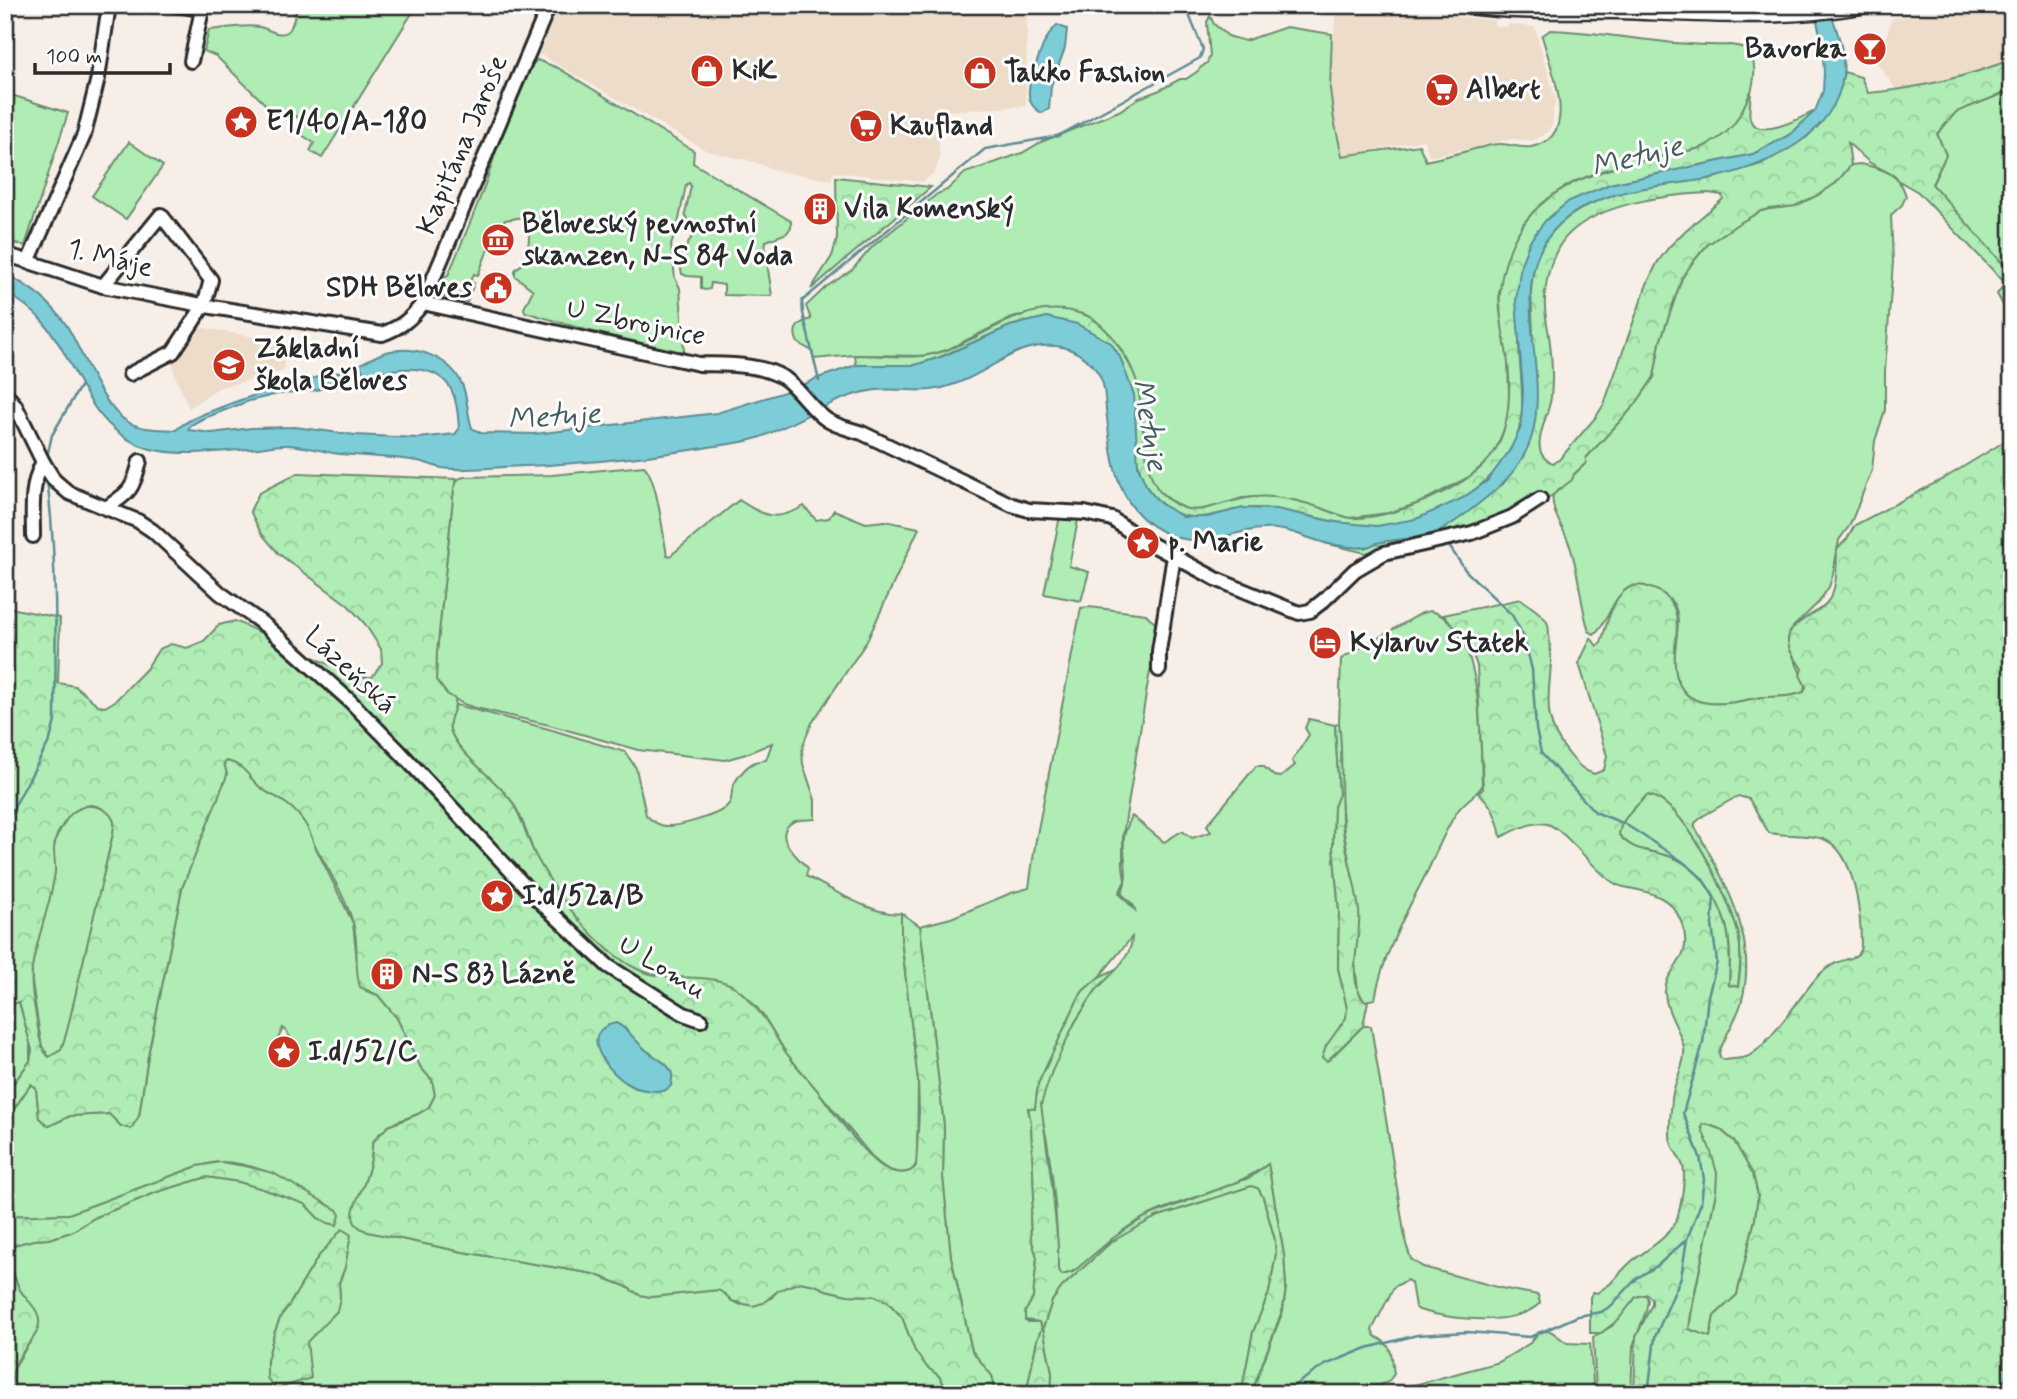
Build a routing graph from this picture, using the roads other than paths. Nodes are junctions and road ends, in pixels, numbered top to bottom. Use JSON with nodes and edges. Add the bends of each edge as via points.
{"nodes":[{"id":1,"x":109,"y":5,"type":"edge"},
{"id":2,"x":177,"y":5,"type":"edge"},
{"id":3,"x":549,"y":5,"type":"edge"},
{"id":4,"x":1470,"y":5,"type":"edge"},
{"id":5,"x":1856,"y":6,"type":"edge"},
{"id":6,"x":203,"y":7,"type":"edge"},
{"id":7,"x":1541,"y":8,"type":"edge"},
{"id":8,"x":191,"y":61,"type":"dead end"},
{"id":9,"x":5,"y":254,"type":"edge"},
{"id":10,"x":28,"y":262,"type":"junction"},
{"id":11,"x":103,"y":286,"type":"junction"},
{"id":12,"x":423,"y":303,"type":"junction"},
{"id":13,"x":205,"y":305,"type":"junction"},
{"id":14,"x":130,"y":374,"type":"dead end"},
{"id":15,"x":5,"y":393,"type":"edge"},
{"id":16,"x":139,"y":461,"type":"dead end"},
{"id":17,"x":43,"y":462,"type":"junction"},
{"id":18,"x":1540,"y":499,"type":"dead end"},
{"id":19,"x":106,"y":508,"type":"junction"},
{"id":20,"x":33,"y":536,"type":"dead end"},
{"id":21,"x":1174,"y":556,"type":"junction"},
{"id":22,"x":1159,"y":670,"type":"dead end"},
{"id":23,"x":537,"y":900,"type":"joint"},
{"id":24,"x":701,"y":1020,"type":"dead end"}],
"edges":[{"from":1,"to":10,"type":"street","via":[[84,135]]},
{"from":2,"to":6,"type":"street"},
{"from":3,"to":12,"type":"street","name":"Kapitána Jaroše"},
{"from":4,"to":7,"type":"main road","via":[[1502,10]]},
{"from":5,"to":7,"type":"main road","via":[[1760,15]]},
{"from":6,"to":8,"type":"street"},
{"from":9,"to":10,"type":"street","name":"1. Máje"},
{"from":10,"to":11,"type":"street","name":"1. Máje"},
{"from":11,"to":13,"type":"street","name":"1. Máje"},
{"from":11,"to":13,"type":"street","via":[[162,215],[211,280]]},
{"from":12,"to":13,"type":"street","name":"1. Máje","via":[[412,318],[382,334]]},
{"from":12,"to":21,"type":"street","name":"U Zbrojnice","via":[[699,363],[775,374],[837,426],[862,433],[1012,505],[1112,519]]},
{"from":13,"to":14,"type":"street","via":[[173,352]]},
{"from":15,"to":17,"type":"street","name":"Lázeňská"},
{"from":16,"to":19,"type":"street","via":[[127,495]]},
{"from":17,"to":19,"type":"street","name":"Lázeňská","via":[[69,493]]},
{"from":17,"to":20,"type":"street","via":[[33,490]]},
{"from":18,"to":21,"type":"street","via":[[1483,529],[1384,553],[1355,570],[1310,611],[1299,613]]},
{"from":19,"to":23,"type":"street","name":"Lázeňská","via":[[153,531],[350,701]]},
{"from":21,"to":22,"type":"street"},
{"from":23,"to":24,"type":"street","name":"U Lomu","via":[[608,967]]}]}
